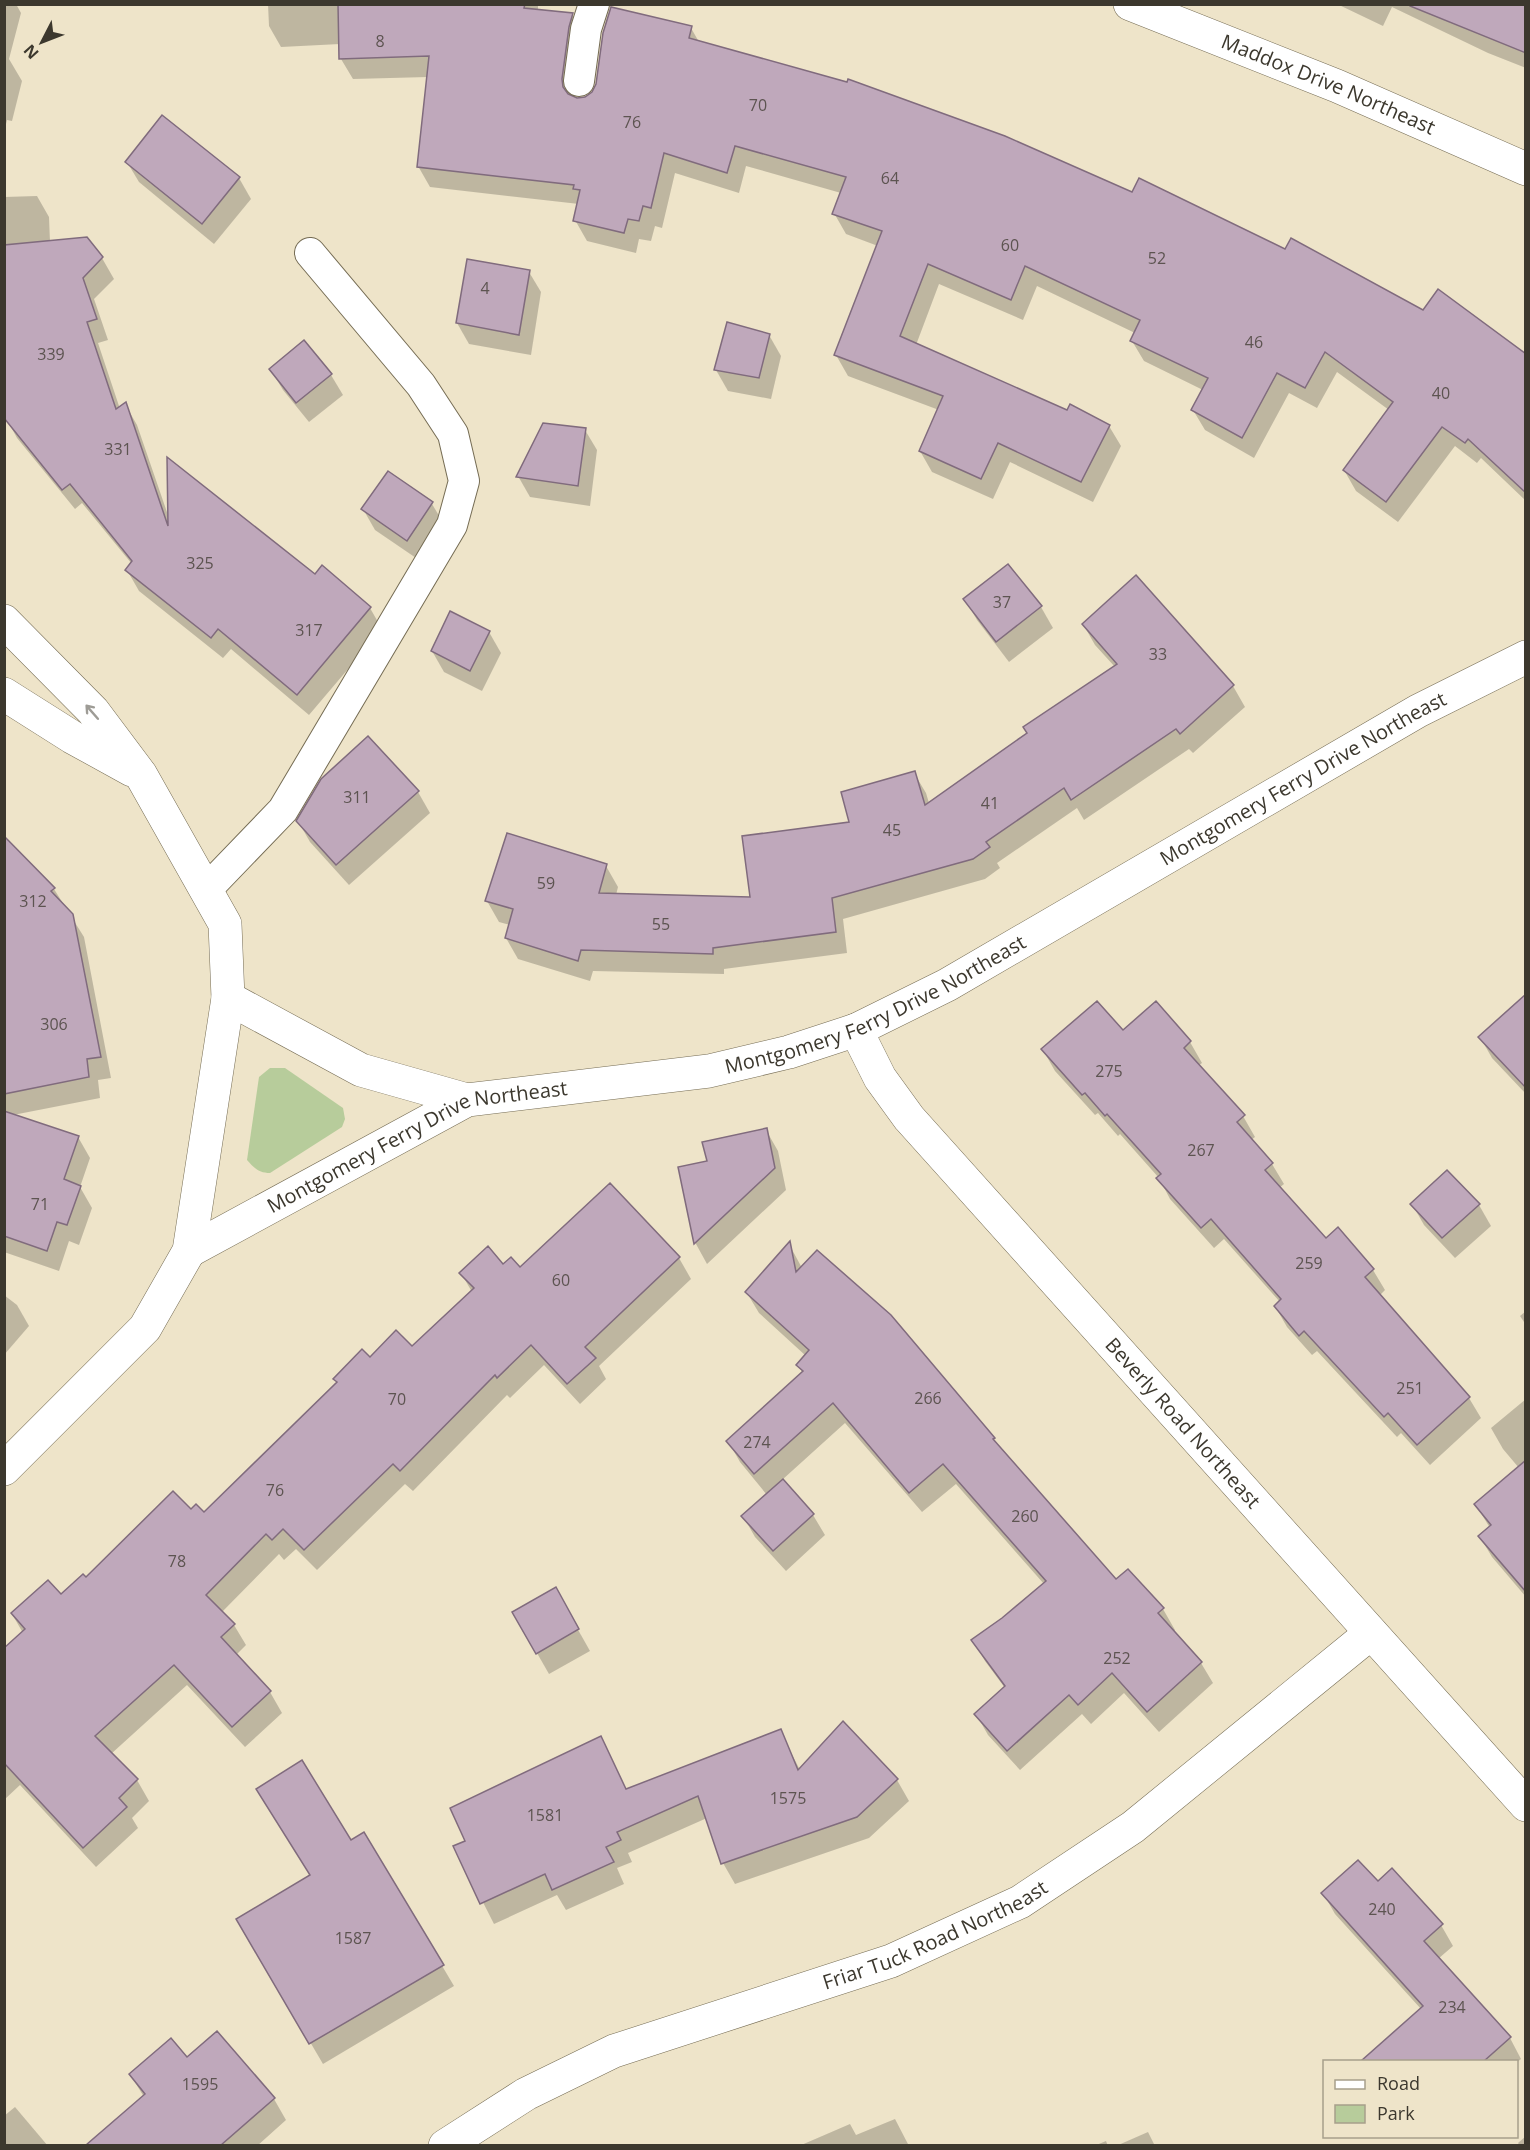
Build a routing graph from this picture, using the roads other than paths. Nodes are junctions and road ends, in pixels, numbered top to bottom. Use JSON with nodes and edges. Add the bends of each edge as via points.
{"nodes":[{"id":1,"x":594,"y":4,"type":"edge"},
{"id":2,"x":1130,"y":4,"type":"edge"},
{"id":3,"x":579,"y":81,"type":"dead end"},
{"id":4,"x":1526,"y":169,"type":"edge"},
{"id":5,"x":310,"y":253,"type":"dead end"},
{"id":6,"x":4,"y":621,"type":"edge"},
{"id":7,"x":1526,"y":657,"type":"edge"},
{"id":8,"x":4,"y":694,"type":"edge"},
{"id":9,"x":141,"y":775,"type":"junction"},
{"id":10,"x":206,"y":890,"type":"junction"},
{"id":11,"x":228,"y":998,"type":"junction"},
{"id":12,"x":856,"y":1030,"type":"junction"},
{"id":13,"x":467,"y":1100,"type":"junction"},
{"id":14,"x":189,"y":1251,"type":"junction"},
{"id":15,"x":4,"y":1468,"type":"edge"},
{"id":16,"x":1371,"y":1633,"type":"junction"},
{"id":17,"x":1526,"y":1805,"type":"edge"},
{"id":18,"x":445,"y":2145,"type":"edge"}],
"edges":[{"from":1,"to":3,"type":"lane","via":[[586,29]]},
{"from":2,"to":4,"type":"street","name":"Maddox Drive Northeast","via":[[1337,86]]},
{"from":5,"to":10,"type":"lane","via":[[421,385],[453,434],[464,481],[452,525],[283,810]]},
{"from":9,"to":6,"type":"street","one_way":true,"via":[[93,711]]},
{"from":7,"to":12,"type":"street","name":"Montgomery Ferry Drive Northeast","via":[[1418,711],[947,985]]},
{"from":8,"to":9,"type":"street"},
{"from":9,"to":10,"type":"street"},
{"from":10,"to":11,"type":"street","via":[[225,924]]},
{"from":11,"to":13,"type":"street","via":[[361,1070]]},
{"from":11,"to":14,"type":"street"},
{"from":12,"to":13,"type":"street","name":"Montgomery Ferry Drive Northeast","via":[[789,1052],[709,1071]]},
{"from":12,"to":16,"type":"street","name":"Beverly Road Northeast","via":[[880,1078],[909,1118]]},
{"from":13,"to":14,"type":"street","name":"Montgomery Ferry Drive Northeast"},
{"from":14,"to":15,"type":"street","via":[[145,1328]]},
{"from":16,"to":17,"type":"street","name":"Beverly Road Northeast"},
{"from":16,"to":18,"type":"street","name":"Friar Tuck Road Northeast","via":[[1133,1827],[1020,1902],[891,1961],[614,2051],[526,2094]]}]}
